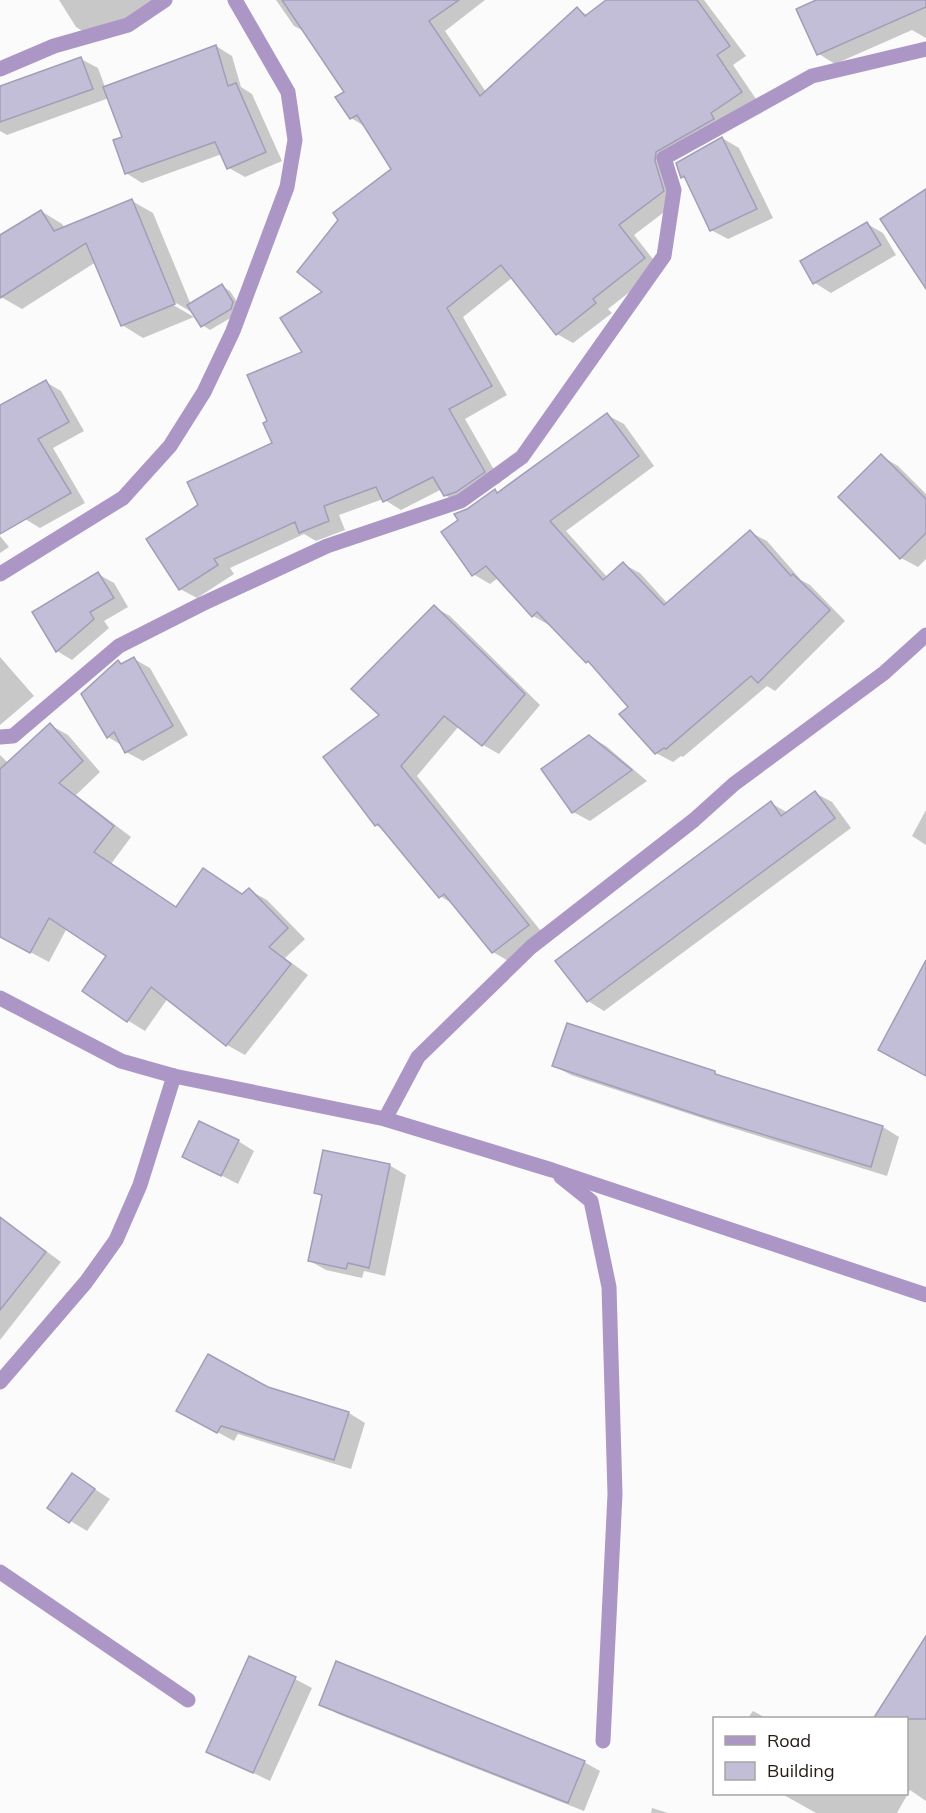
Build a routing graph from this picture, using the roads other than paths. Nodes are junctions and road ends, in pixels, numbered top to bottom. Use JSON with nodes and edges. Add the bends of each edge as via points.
{"nodes":[{"id":1,"x":165,"y":0,"type":"edge"},
{"id":2,"x":235,"y":0,"type":"edge"},
{"id":3,"x":926,"y":49,"type":"edge"},
{"id":4,"x":0,"y":69,"type":"edge"},
{"id":5,"x":0,"y":574,"type":"edge"},
{"id":6,"x":926,"y":635,"type":"edge"},
{"id":7,"x":0,"y":737,"type":"edge"},
{"id":8,"x":0,"y":998,"type":"edge"},
{"id":9,"x":174,"y":1076,"type":"junction"},
{"id":10,"x":384,"y":1119,"type":"junction"},
{"id":11,"x":552,"y":1170,"type":"junction"},
{"id":12,"x":926,"y":1295,"type":"edge"},
{"id":13,"x":0,"y":1382,"type":"edge"},
{"id":14,"x":0,"y":1572,"type":"edge"},
{"id":15,"x":188,"y":1700,"type":"dead end"},
{"id":16,"x":603,"y":1741,"type":"dead end"}],
"edges":[{"from":1,"to":4,"type":"street","via":[[128,25],[54,46]]},
{"from":2,"to":5,"type":"street","via":[[288,92],[295,140],[287,186],[233,331],[204,392],[170,446],[123,498]]},
{"from":3,"to":7,"type":"street","via":[[812,76],[664,158],[674,190],[664,256],[522,457],[461,501],[327,546],[119,646],[13,736]]},
{"from":6,"to":10,"type":"street","via":[[884,673],[734,784],[694,820],[531,947],[418,1057]]},
{"from":8,"to":9,"type":"street","via":[[121,1061]]},
{"from":9,"to":10,"type":"street"},
{"from":9,"to":13,"type":"street","via":[[140,1185],[116,1240],[86,1282]]},
{"from":10,"to":11,"type":"street"},
{"from":11,"to":12,"type":"street"},
{"from":11,"to":16,"type":"street","via":[[591,1201],[609,1287],[615,1494]]},
{"from":14,"to":15,"type":"street"}]}
